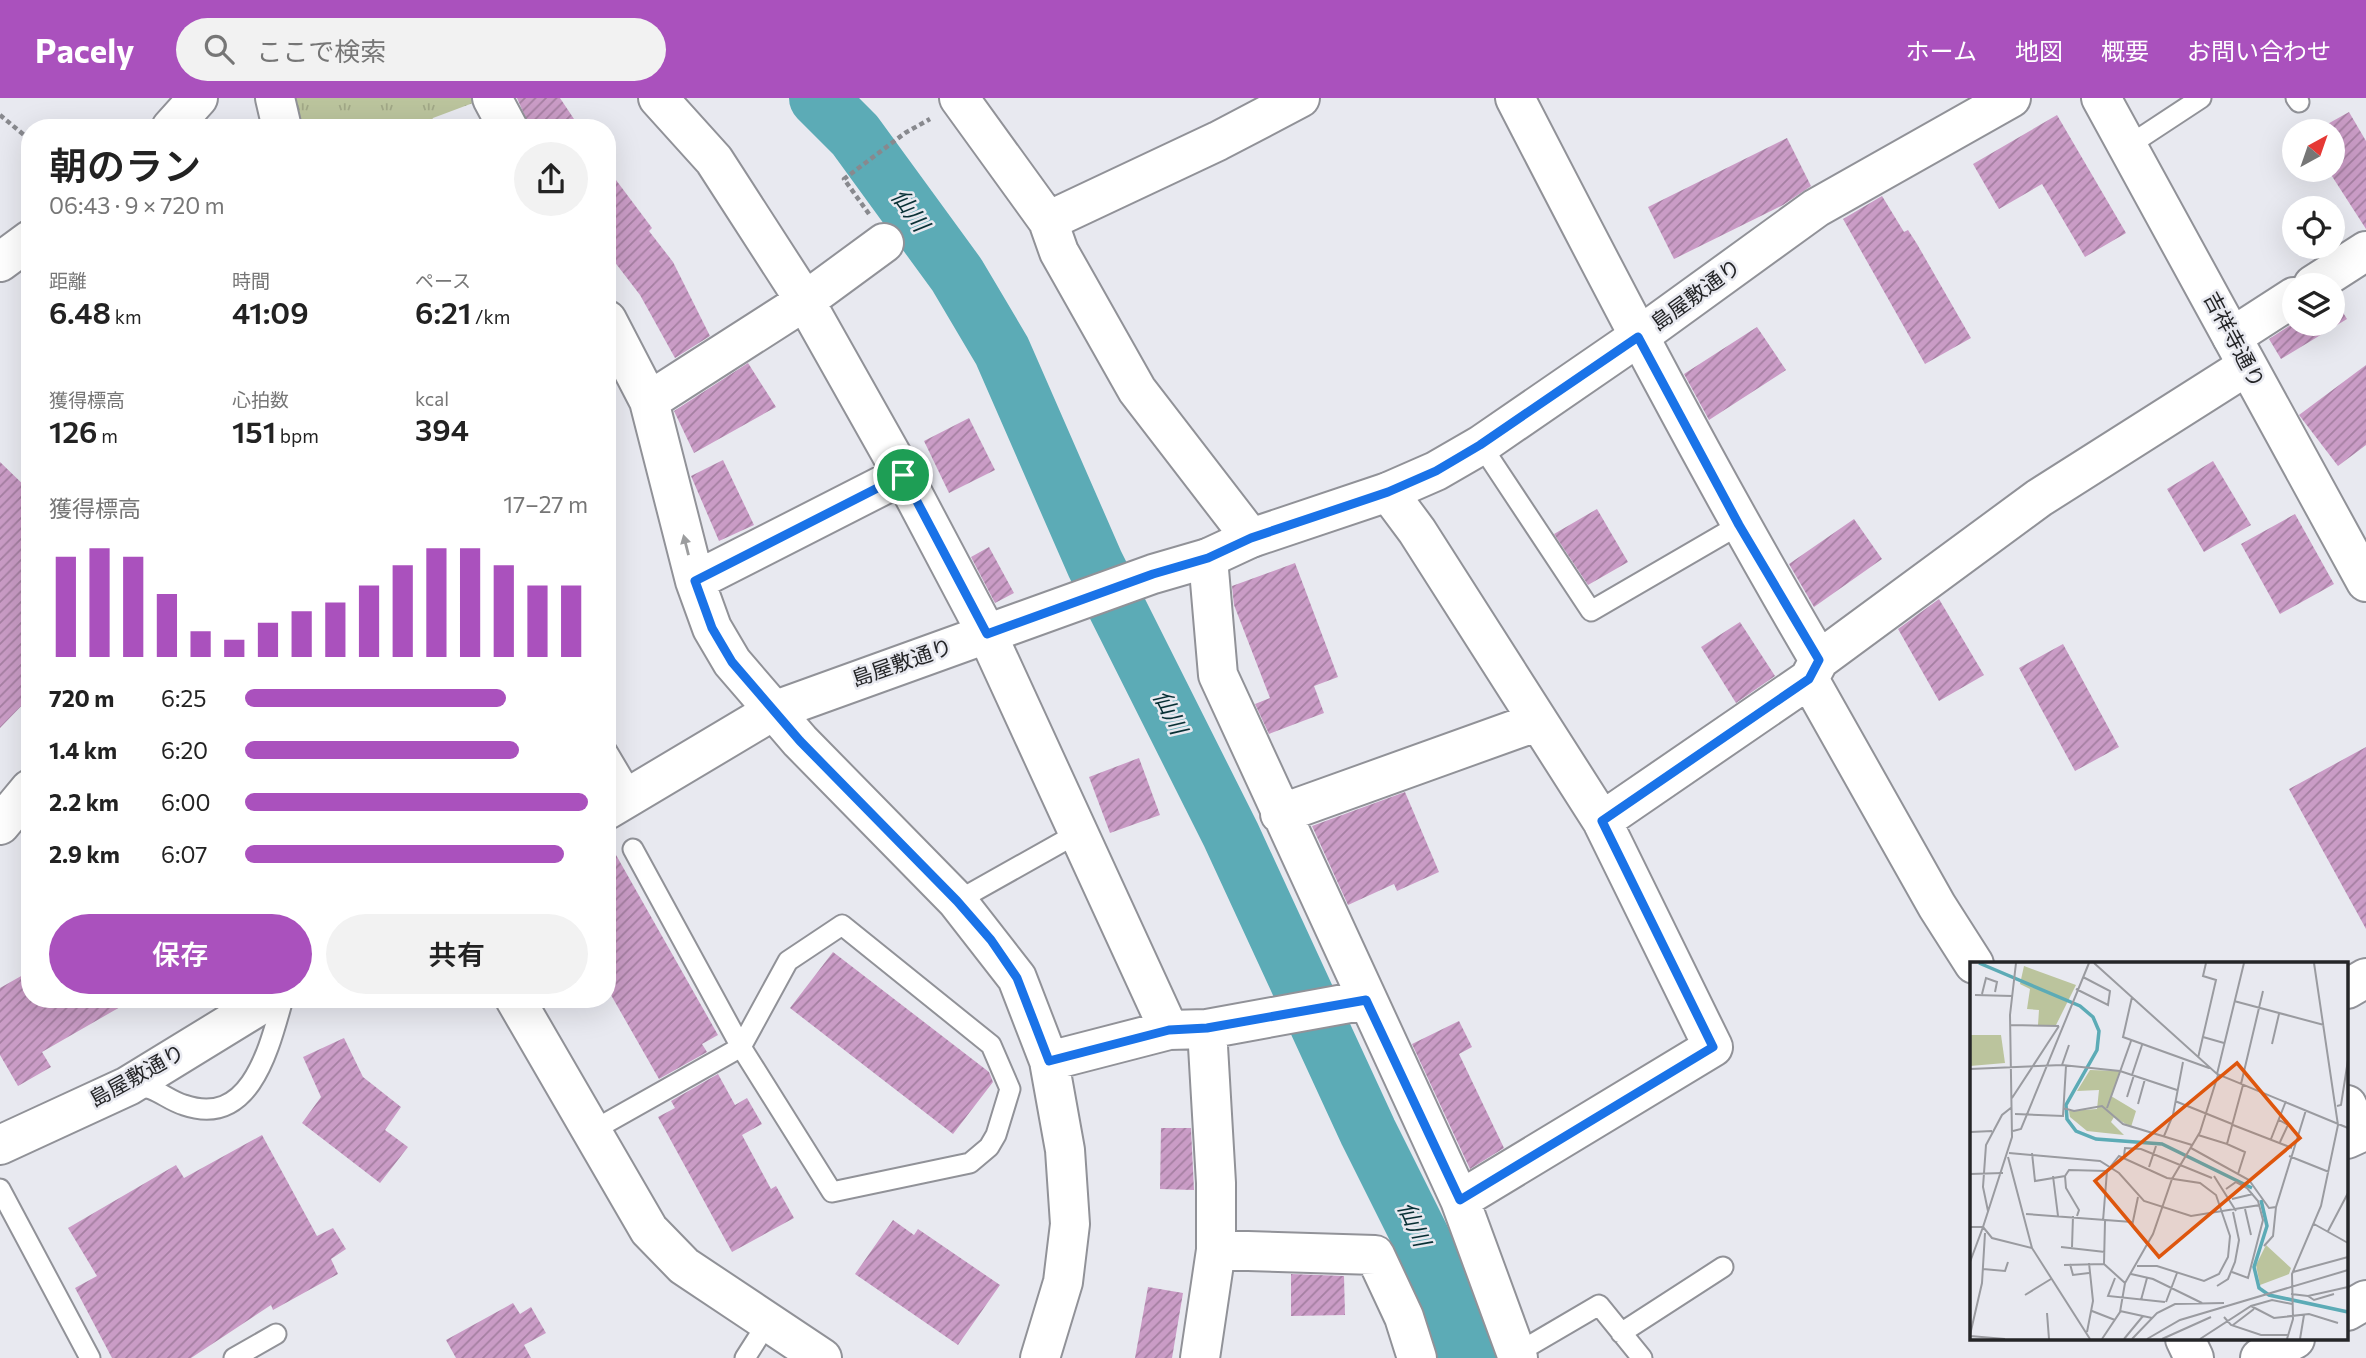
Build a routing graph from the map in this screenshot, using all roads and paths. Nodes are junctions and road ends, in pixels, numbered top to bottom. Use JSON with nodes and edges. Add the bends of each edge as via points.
{"nodes":[{"id":1,"x":198,"y":98,"type":"edge"},
{"id":2,"x":275,"y":98,"type":"edge"},
{"id":3,"x":492,"y":98,"type":"edge"},
{"id":4,"x":658,"y":98,"type":"edge"},
{"id":5,"x":959,"y":98,"type":"edge"},
{"id":6,"x":1300,"y":98,"type":"edge"},
{"id":7,"x":1515,"y":98,"type":"edge"},
{"id":8,"x":2011,"y":98,"type":"edge"},
{"id":9,"x":2101,"y":98,"type":"edge"},
{"id":10,"x":2201,"y":98,"type":"edge"},
{"id":11,"x":0,"y":115,"type":"edge"},
{"id":12,"x":179,"y":119,"type":"edge"},
{"id":13,"x":280,"y":119,"type":"edge"},
{"id":14,"x":503,"y":119,"type":"edge"},
{"id":15,"x":21,"y":132,"type":"edge"},
{"id":16,"x":905,"y":133,"type":"dead end"},
{"id":17,"x":2128,"y":146,"type":"junction"},
{"id":18,"x":1048,"y":221,"type":"junction"},
{"id":19,"x":878,"y":231,"type":"joint"},
{"id":20,"x":21,"y":247,"type":"edge"},
{"id":21,"x":2366,"y":251,"type":"edge"},
{"id":22,"x":0,"y":262,"type":"edge"},
{"id":23,"x":2332,"y":273,"type":"edge"},
{"id":24,"x":805,"y":301,"type":"junction"},
{"id":25,"x":2282,"y":309,"type":"edge"},
{"id":26,"x":616,"y":337,"type":"edge"},
{"id":27,"x":1638,"y":337,"type":"junction"},
{"id":28,"x":2240,"y":351,"type":"junction"},
{"id":29,"x":649,"y":401,"type":"junction"},
{"id":30,"x":1480,"y":445,"type":"junction"},
{"id":31,"x":903,"y":475,"type":"junction"},
{"id":32,"x":1388,"y":492,"type":"junction"},
{"id":33,"x":1739,"y":525,"type":"junction"},
{"id":34,"x":1251,"y":538,"type":"junction"},
{"id":35,"x":1208,"y":558,"type":"junction"},
{"id":36,"x":695,"y":581,"type":"junction"},
{"id":37,"x":2366,"y":582,"type":"edge"},
{"id":38,"x":987,"y":634,"type":"junction"},
{"id":39,"x":1814,"y":670,"type":"junction"},
{"id":40,"x":773,"y":711,"type":"junction"},
{"id":41,"x":1536,"y":722,"type":"junction"},
{"id":42,"x":18,"y":785,"type":"edge"},
{"id":43,"x":620,"y":802,"type":"edge"},
{"id":44,"x":1280,"y":814,"type":"junction"},
{"id":45,"x":1602,"y":821,"type":"junction"},
{"id":46,"x":0,"y":825,"type":"edge"},
{"id":47,"x":1078,"y":833,"type":"junction"},
{"id":48,"x":633,"y":849,"type":"dead end"},
{"id":49,"x":957,"y":901,"type":"junction"},
{"id":50,"x":1973,"y":962,"type":"edge"},
{"id":51,"x":2366,"y":978,"type":"edge"},
{"id":52,"x":2348,"y":988,"type":"edge"},
{"id":53,"x":1353,"y":1003,"type":"junction"},
{"id":54,"x":255,"y":1008,"type":"edge"},
{"id":55,"x":280,"y":1008,"type":"edge"},
{"id":56,"x":520,"y":1008,"type":"edge"},
{"id":57,"x":1207,"y":1028,"type":"junction"},
{"id":58,"x":1169,"y":1030,"type":"junction"},
{"id":59,"x":741,"y":1046,"type":"junction"},
{"id":60,"x":1049,"y":1061,"type":"junction"},
{"id":61,"x":128,"y":1086,"type":"junction"},
{"id":62,"x":2348,"y":1107,"type":"edge"},
{"id":63,"x":592,"y":1131,"type":"junction"},
{"id":64,"x":2348,"y":1139,"type":"edge"},
{"id":65,"x":0,"y":1145,"type":"edge"},
{"id":66,"x":0,"y":1189,"type":"edge"},
{"id":67,"x":1460,"y":1200,"type":"junction"},
{"id":68,"x":1216,"y":1250,"type":"junction"},
{"id":69,"x":1723,"y":1267,"type":"dead end"},
{"id":70,"x":2366,"y":1300,"type":"edge"},
{"id":71,"x":2348,"y":1310,"type":"edge"},
{"id":72,"x":768,"y":1322,"type":"junction"},
{"id":73,"x":1621,"y":1333,"type":"junction"},
{"id":74,"x":276,"y":1334,"type":"dead end"},
{"id":75,"x":2185,"y":1340,"type":"edge"},
{"id":76,"x":2293,"y":1340,"type":"edge"},
{"id":77,"x":1518,"y":1355,"type":"edge"},
{"id":78,"x":90,"y":1358,"type":"edge"},
{"id":79,"x":234,"y":1358,"type":"edge"},
{"id":80,"x":744,"y":1358,"type":"edge"},
{"id":81,"x":822,"y":1358,"type":"edge"},
{"id":82,"x":1040,"y":1358,"type":"edge"},
{"id":83,"x":1200,"y":1358,"type":"edge"},
{"id":84,"x":1417,"y":1358,"type":"edge"},
{"id":85,"x":1642,"y":1358,"type":"edge"},
{"id":86,"x":2194,"y":1358,"type":"edge"},
{"id":87,"x":2260,"y":1358,"type":"edge"}],
"edges":[{"from":1,"to":12,"type":"street"},
{"from":2,"to":13,"type":"street"},
{"from":3,"to":14,"type":"street"},
{"from":4,"to":24,"type":"street","via":[[714,160]]},
{"from":5,"to":18,"type":"street"},
{"from":6,"to":18,"type":"street"},
{"from":7,"to":27,"type":"street"},
{"from":8,"to":27,"type":"street","name":"島屋敷通り","via":[[1816,208]]},
{"from":9,"to":17,"type":"street","name":"吉祥寺通り"},
{"from":10,"to":17,"type":"lane"},
{"from":11,"to":15,"type":"path"},
{"from":16,"to":19,"type":"path","via":[[844,179]]},
{"from":17,"to":28,"type":"street","name":"吉祥寺通り"},
{"from":18,"to":34,"type":"street","via":[[1059,252],[1137,390]]},
{"from":19,"to":24,"type":"street"},
{"from":20,"to":22,"type":"street"},
{"from":21,"to":23,"type":"street"},
{"from":24,"to":29,"type":"street"},
{"from":24,"to":31,"type":"street"},
{"from":25,"to":28,"type":"street"},
{"from":26,"to":29,"type":"street"},
{"from":27,"to":30,"type":"street","name":"島屋敷通り"},
{"from":27,"to":33,"type":"street"},
{"from":28,"to":37,"type":"street","name":"吉祥寺通り"},
{"from":28,"to":39,"type":"street"},
{"from":36,"to":29,"type":"street","one_way":true},
{"from":30,"to":32,"type":"street","name":"島屋敷通り"},
{"from":30,"to":33,"type":"lane","via":[[1591,611]]},
{"from":31,"to":36,"type":"street"},
{"from":31,"to":38,"type":"street"},
{"from":32,"to":34,"type":"street","name":"島屋敷通り"},
{"from":32,"to":41,"type":"street"},
{"from":33,"to":39,"type":"street"},
{"from":34,"to":35,"type":"street","name":"島屋敷通り"},
{"from":35,"to":38,"type":"street","name":"島屋敷通り"},
{"from":35,"to":44,"type":"street","via":[[1218,675]]},
{"from":36,"to":40,"type":"street","via":[[712,628],[732,662]]},
{"from":38,"to":40,"type":"street","name":"島屋敷通り"},
{"from":38,"to":47,"type":"street"},
{"from":39,"to":45,"type":"street"},
{"from":39,"to":50,"type":"street","via":[[1937,906]]},
{"from":40,"to":43,"type":"street","name":"島屋敷通り"},
{"from":40,"to":49,"type":"street"},
{"from":41,"to":44,"type":"street"},
{"from":41,"to":45,"type":"street"},
{"from":42,"to":46,"type":"street"},
{"from":44,"to":53,"type":"street"},
{"from":45,"to":67,"type":"street","via":[[1713,1047]]},
{"from":47,"to":49,"type":"lane"},
{"from":47,"to":58,"type":"street"},
{"from":48,"to":59,"type":"lane"},
{"from":49,"to":60,"type":"street","via":[[1017,978]]},
{"from":51,"to":52,"type":"street"},
{"from":53,"to":57,"type":"street"},
{"from":53,"to":67,"type":"street"},
{"from":54,"to":61,"type":"street","name":"島屋敷通り"},
{"from":55,"to":61,"type":"lane","via":[[261,1068],[227,1107],[205,1111],[180,1104],[150,1086]]},
{"from":56,"to":63,"type":"street"},
{"from":57,"to":58,"type":"street"},
{"from":57,"to":68,"type":"street"},
{"from":58,"to":60,"type":"street"},
{"from":59,"to":59,"type":"lane","via":[[788,961],[842,925],[991,1045],[1010,1089],[993,1141],[970,1163],[832,1192]]},
{"from":59,"to":63,"type":"lane"},
{"from":60,"to":82,"type":"street","via":[[1065,1150],[1070,1224],[1063,1282]]},
{"from":61,"to":65,"type":"street","name":"島屋敷通り"},
{"from":62,"to":64,"type":"street","via":[[2360,1133]]},
{"from":63,"to":72,"type":"street","via":[[649,1230],[684,1266]]},
{"from":66,"to":78,"type":"lane"},
{"from":67,"to":77,"type":"street"},
{"from":68,"to":83,"type":"street"},
{"from":68,"to":84,"type":"street","via":[[1374,1255],[1404,1317]]},
{"from":69,"to":73,"type":"lane"},
{"from":70,"to":71,"type":"street"},
{"from":72,"to":80,"type":"lane"},
{"from":72,"to":81,"type":"street"},
{"from":73,"to":77,"type":"lane","via":[[1599,1305]]},
{"from":73,"to":85,"type":"lane"},
{"from":74,"to":79,"type":"lane"},
{"from":75,"to":86,"type":"street"},
{"from":76,"to":87,"type":"street"}]}
